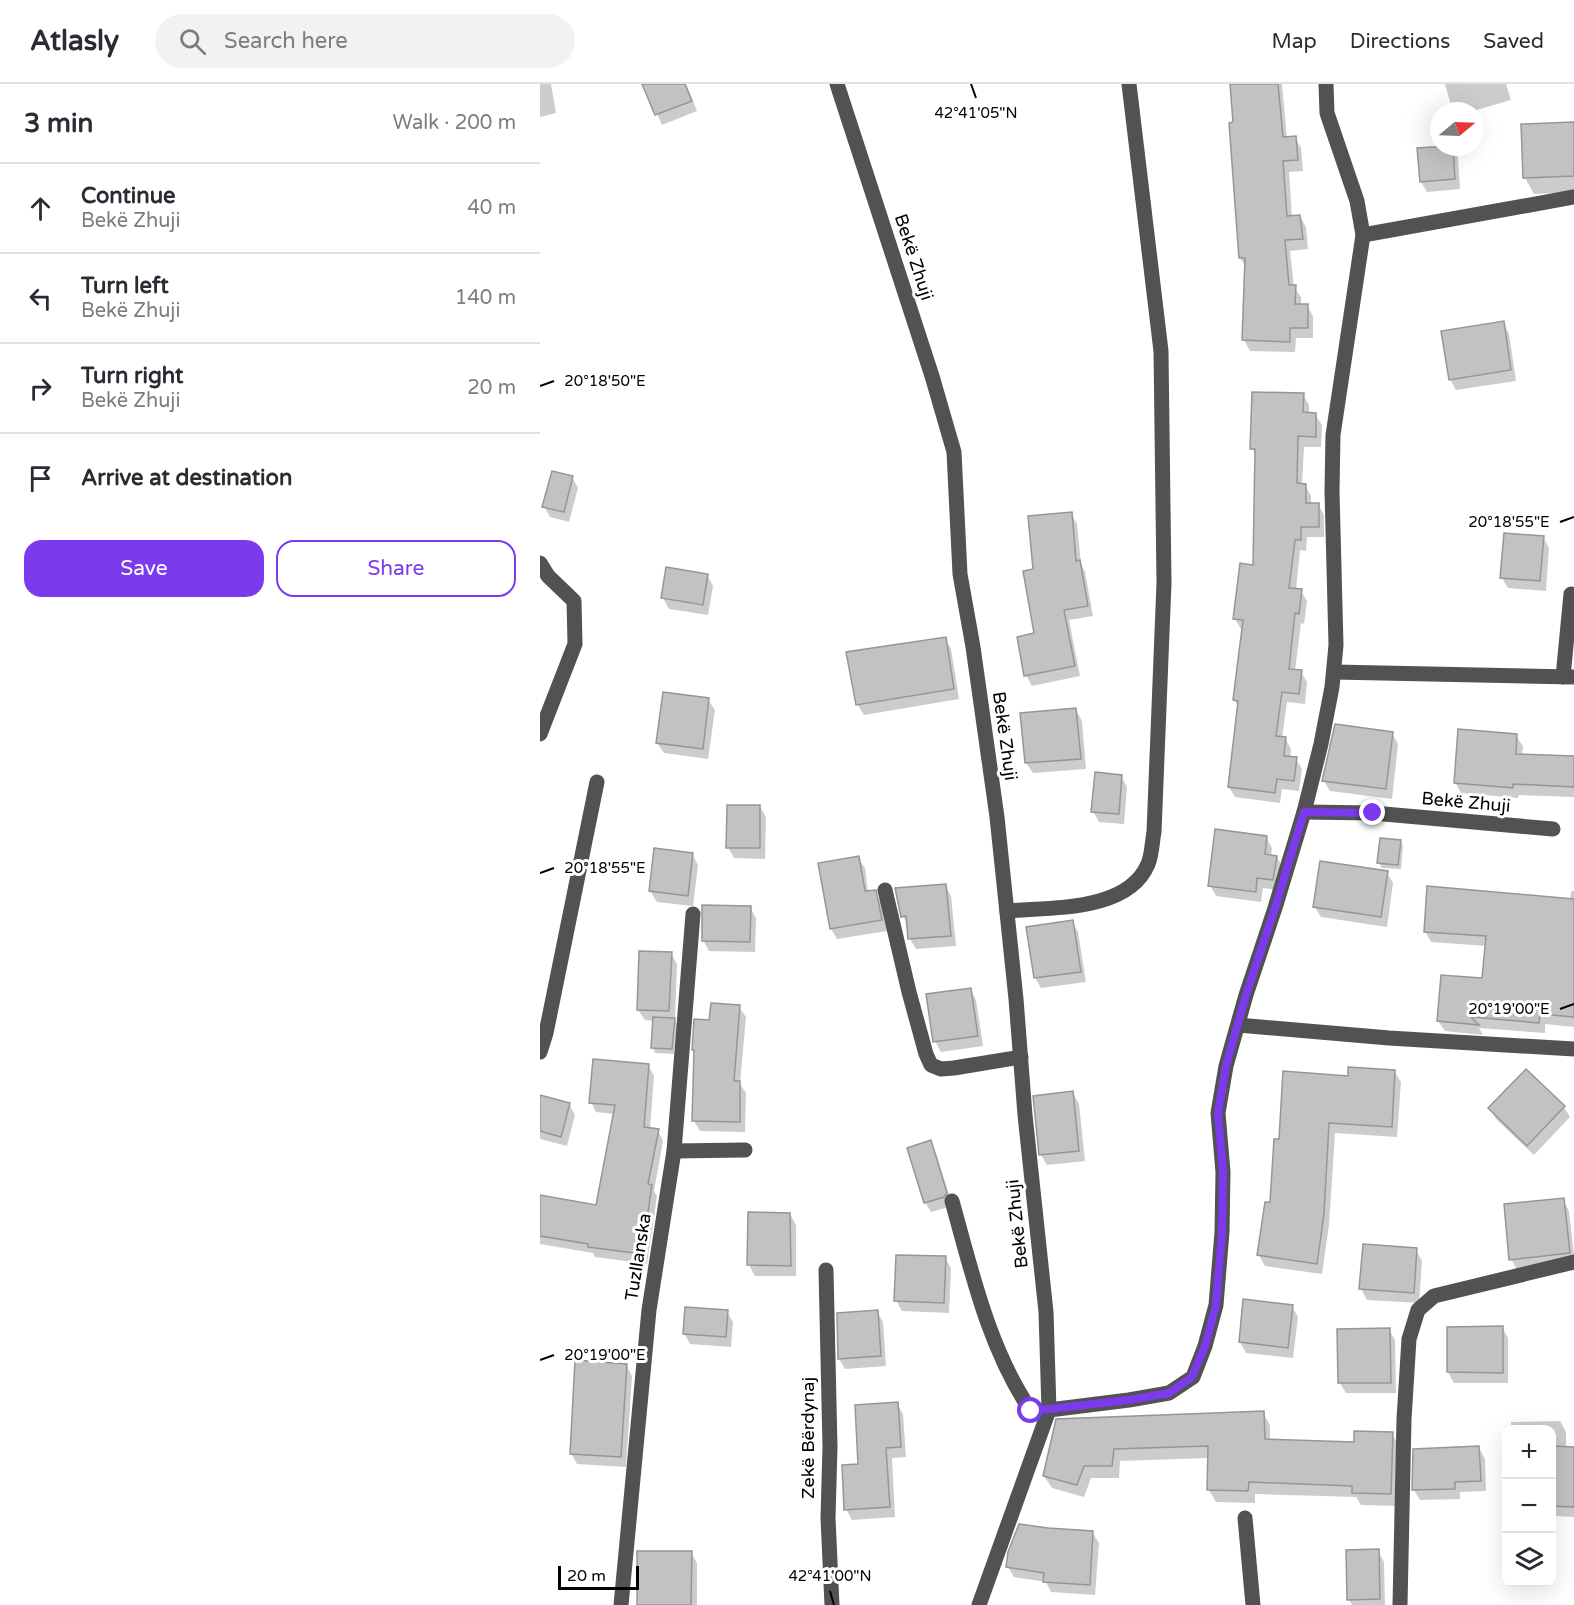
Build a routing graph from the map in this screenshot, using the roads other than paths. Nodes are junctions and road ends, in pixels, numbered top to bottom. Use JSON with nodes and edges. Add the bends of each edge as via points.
{"nodes":[{"id":1,"x":837,"y":84,"type":"edge"},
{"id":2,"x":1129,"y":84,"type":"edge"},
{"id":3,"x":1326,"y":84,"type":"edge"},
{"id":4,"x":1574,"y":197,"type":"edge"},
{"id":5,"x":1363,"y":235,"type":"junction"},
{"id":6,"x":540,"y":563,"type":"edge"},
{"id":7,"x":1570,"y":594,"type":"dead end"},
{"id":8,"x":1334,"y":672,"type":"junction"},
{"id":9,"x":1568,"y":677,"type":"edge"},
{"id":10,"x":540,"y":734,"type":"edge"},
{"id":11,"x":597,"y":782,"type":"dead end"},
{"id":12,"x":1304,"y":812,"type":"junction"},
{"id":13,"x":1553,"y":829,"type":"dead end"},
{"id":14,"x":885,"y":890,"type":"dead end"},
{"id":15,"x":1007,"y":911,"type":"junction"},
{"id":16,"x":693,"y":914,"type":"dead end"},
{"id":17,"x":1238,"y":1025,"type":"junction"},
{"id":18,"x":1574,"y":1049,"type":"edge"},
{"id":19,"x":540,"y":1052,"type":"edge"},
{"id":20,"x":1021,"y":1057,"type":"junction"},
{"id":21,"x":745,"y":1150,"type":"dead end"},
{"id":22,"x":674,"y":1151,"type":"junction"},
{"id":23,"x":952,"y":1201,"type":"dead end"},
{"id":24,"x":1574,"y":1262,"type":"edge"},
{"id":25,"x":826,"y":1270,"type":"dead end"},
{"id":26,"x":1049,"y":1410,"type":"junction"},
{"id":27,"x":1245,"y":1518,"type":"dead end"},
{"id":28,"x":621,"y":1605,"type":"edge"},
{"id":29,"x":832,"y":1605,"type":"edge"},
{"id":30,"x":979,"y":1605,"type":"edge"},
{"id":31,"x":1253,"y":1605,"type":"edge"},
{"id":32,"x":1400,"y":1605,"type":"edge"}],
"edges":[{"from":1,"to":15,"type":"street","name":"Bekë Zhuji","via":[[954,452],[960,574],[991,772]]},
{"from":2,"to":15,"type":"street","via":[[1161,351],[1164,583],[1154,832],[1149,863],[1123,893],[1089,904]]},
{"from":3,"to":5,"type":"street","via":[[1327,113],[1357,201]]},
{"from":4,"to":5,"type":"street"},
{"from":5,"to":8,"type":"street","via":[[1333,435]]},
{"from":6,"to":10,"type":"street","via":[[574,601],[575,644]]},
{"from":7,"to":9,"type":"street"},
{"from":8,"to":9,"type":"street"},
{"from":8,"to":12,"type":"street","via":[[1322,744]]},
{"from":11,"to":19,"type":"street"},
{"from":12,"to":13,"type":"street","name":"Bekë Zhuji","via":[[1373,813]]},
{"from":12,"to":17,"type":"street"},
{"from":14,"to":20,"type":"street","via":[[909,992],[932,1065],[954,1068]]},
{"from":15,"to":20,"type":"street","name":"Bekë Zhuji"},
{"from":16,"to":22,"type":"street","name":"Tuzllanska"},
{"from":17,"to":18,"type":"street"},
{"from":17,"to":26,"type":"street","via":[[1218,1113],[1223,1172],[1216,1305],[1192,1377],[1169,1393]]},
{"from":20,"to":26,"type":"street","name":"Bekë Zhuji","via":[[1046,1312]]},
{"from":21,"to":22,"type":"street"},
{"from":22,"to":28,"type":"street","name":"Tuzllanska","via":[[649,1310]]},
{"from":23,"to":26,"type":"street","via":[[994,1343],[1031,1411]]},
{"from":24,"to":32,"type":"street","via":[[1434,1296],[1418,1310],[1409,1339],[1404,1419]]},
{"from":25,"to":29,"type":"street","name":"Zekë Bërdynaj"},
{"from":26,"to":30,"type":"street","name":"Bekë Zhuji"},
{"from":27,"to":31,"type":"street"}]}
